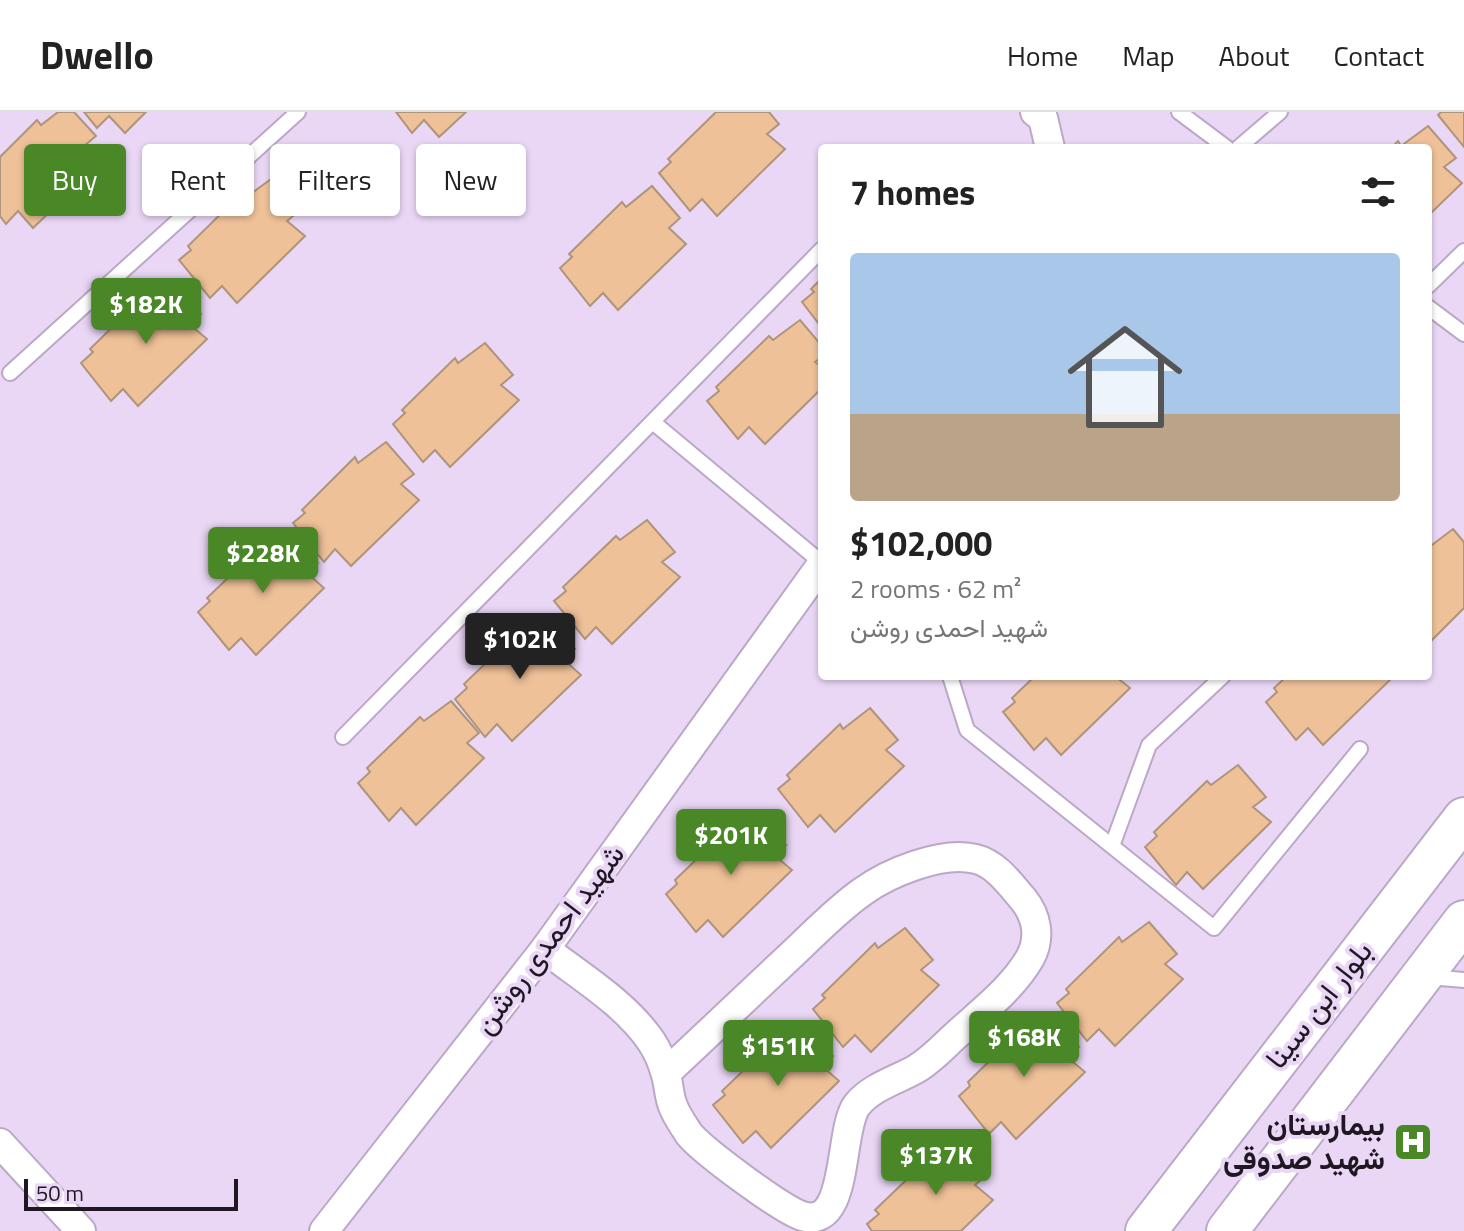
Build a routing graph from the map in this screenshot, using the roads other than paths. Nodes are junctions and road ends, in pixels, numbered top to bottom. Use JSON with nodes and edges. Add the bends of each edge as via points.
{"nodes":[{"id":1,"x":298,"y":112,"type":"edge"},
{"id":2,"x":1035,"y":112,"type":"edge"},
{"id":3,"x":1179,"y":112,"type":"edge"},
{"id":4,"x":1280,"y":112,"type":"edge"},
{"id":5,"x":1049,"y":144,"type":"edge"},
{"id":6,"x":1222,"y":144,"type":"edge"},
{"id":7,"x":1243,"y":144,"type":"edge"},
{"id":8,"x":1464,"y":251,"type":"edge"},
{"id":9,"x":818,"y":253,"type":"edge"},
{"id":10,"x":1432,"y":282,"type":"edge"},
{"id":11,"x":1432,"y":310,"type":"edge"},
{"id":12,"x":1464,"y":334,"type":"edge"},
{"id":13,"x":10,"y":373,"type":"dead end"},
{"id":14,"x":654,"y":423,"type":"junction"},
{"id":15,"x":818,"y":560,"type":"edge"},
{"id":16,"x":818,"y":569,"type":"edge"},
{"id":17,"x":951,"y":680,"type":"edge"},
{"id":18,"x":1219,"y":680,"type":"edge"},
{"id":19,"x":343,"y":737,"type":"dead end"},
{"id":20,"x":1360,"y":749,"type":"dead end"},
{"id":21,"x":1464,"y":818,"type":"edge"},
{"id":22,"x":1112,"y":846,"type":"junction"},
{"id":23,"x":1464,"y":921,"type":"edge"},
{"id":24,"x":545,"y":949,"type":"junction"},
{"id":25,"x":1420,"y":976,"type":"junction"},
{"id":26,"x":1464,"y":980,"type":"edge"},
{"id":27,"x":666,"y":1073,"type":"junction"},
{"id":28,"x":0,"y":1143,"type":"edge"},
{"id":29,"x":81,"y":1231,"type":"edge"},
{"id":30,"x":324,"y":1231,"type":"edge"},
{"id":31,"x":1146,"y":1231,"type":"edge"},
{"id":32,"x":1227,"y":1231,"type":"edge"}],
"edges":[{"from":1,"to":13,"type":"lane"},
{"from":2,"to":5,"type":"street","via":[[1043,118]]},
{"from":3,"to":6,"type":"lane"},
{"from":4,"to":7,"type":"lane"},
{"from":8,"to":10,"type":"lane"},
{"from":9,"to":14,"type":"lane"},
{"from":11,"to":12,"type":"lane"},
{"from":14,"to":15,"type":"lane"},
{"from":14,"to":19,"type":"lane"},
{"from":16,"to":24,"type":"street","name":"شهید احمدی روشن"},
{"from":17,"to":22,"type":"lane","via":[[967,730]]},
{"from":18,"to":22,"type":"lane","via":[[1149,745]]},
{"from":20,"to":22,"type":"lane","via":[[1214,928]]},
{"from":21,"to":31,"type":"main road","name":"بلوار ابن سینا"},
{"from":23,"to":25,"type":"main road","name":"بلوار ابن سینا"},
{"from":24,"to":27,"type":"street","via":[[631,1017],[652,1042]]},
{"from":24,"to":30,"type":"street","name":"شهید احمدی روشن"},
{"from":25,"to":26,"type":"lane"},
{"from":25,"to":32,"type":"main road","name":"بلوار ابن سینا"},
{"from":27,"to":27,"type":"street","via":[[673,1106],[690,1135],[777,1202],[802,1216],[822,1216],[837,1194],[845,1137],[859,1102],[919,1067],[1007,988],[1031,957],[1034,917],[991,865],[974,858],[932,862],[891,874],[833,916]]},
{"from":28,"to":29,"type":"street"}]}
